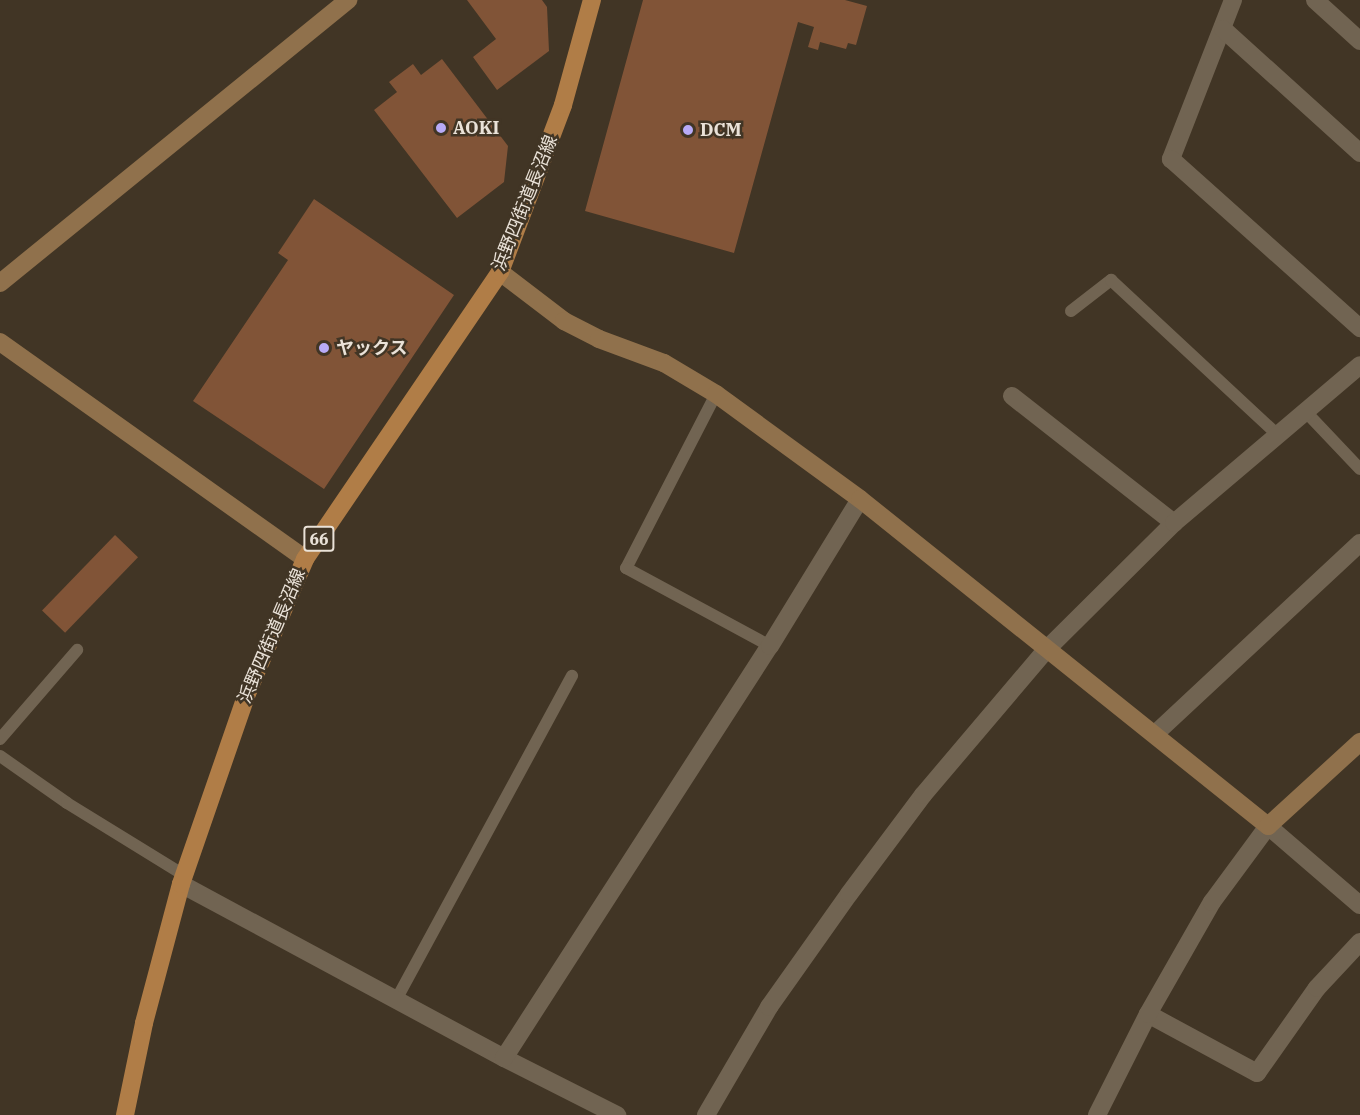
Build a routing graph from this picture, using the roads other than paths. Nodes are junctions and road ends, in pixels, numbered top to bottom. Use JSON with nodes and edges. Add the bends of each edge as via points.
{"nodes":[{"id":1,"x":348,"y":0,"type":"edge"},
{"id":2,"x":592,"y":0,"type":"edge"},
{"id":3,"x":1233,"y":0,"type":"edge"},
{"id":4,"x":1315,"y":0,"type":"edge"},
{"id":5,"x":1223,"y":29,"type":"junction"},
{"id":6,"x":1360,"y":41,"type":"edge"},
{"id":7,"x":1360,"y":153,"type":"edge"},
{"id":8,"x":500,"y":272,"type":"junction"},
{"id":9,"x":0,"y":283,"type":"edge"},
{"id":10,"x":1071,"y":311,"type":"dead end"},
{"id":11,"x":1360,"y":328,"type":"edge"},
{"id":12,"x":0,"y":342,"type":"edge"},
{"id":13,"x":1360,"y":365,"type":"edge"},
{"id":14,"x":716,"y":394,"type":"junction"},
{"id":15,"x":1012,"y":396,"type":"dead end"},
{"id":16,"x":1305,"y":411,"type":"junction"},
{"id":17,"x":1278,"y":435,"type":"junction"},
{"id":18,"x":1360,"y":469,"type":"edge"},
{"id":19,"x":860,"y":499,"type":"junction"},
{"id":20,"x":1174,"y":523,"type":"junction"},
{"id":21,"x":1360,"y":543,"type":"edge"},
{"id":22,"x":305,"y":559,"type":"junction"},
{"id":23,"x":770,"y":646,"type":"junction"},
{"id":24,"x":1047,"y":649,"type":"junction"},
{"id":25,"x":77,"y":650,"type":"dead end"},
{"id":26,"x":572,"y":676,"type":"dead end"},
{"id":27,"x":1155,"y":734,"type":"junction"},
{"id":28,"x":0,"y":739,"type":"edge"},
{"id":29,"x":1360,"y":742,"type":"edge"},
{"id":30,"x":0,"y":756,"type":"edge"},
{"id":31,"x":1268,"y":825,"type":"junction"},
{"id":32,"x":182,"y":879,"type":"junction"},
{"id":33,"x":1360,"y":905,"type":"edge"},
{"id":34,"x":1360,"y":942,"type":"edge"},
{"id":35,"x":396,"y":1000,"type":"junction"},
{"id":36,"x":1148,"y":1014,"type":"junction"},
{"id":37,"x":504,"y":1058,"type":"junction"},
{"id":38,"x":588,"y":1109,"type":"edge"},
{"id":39,"x":125,"y":1115,"type":"edge"},
{"id":40,"x":617,"y":1115,"type":"edge"},
{"id":41,"x":706,"y":1115,"type":"edge"},
{"id":42,"x":1097,"y":1115,"type":"edge"}],
"edges":[{"from":1,"to":9,"type":"street"},
{"from":2,"to":8,"type":"main road","name":"浜野四街道長沼線","number":"66","via":[[563,105]]},
{"from":3,"to":5,"type":"street"},
{"from":4,"to":6,"type":"street"},
{"from":5,"to":7,"type":"street"},
{"from":5,"to":11,"type":"street","via":[[1171,159]]},
{"from":8,"to":14,"type":"street","via":[[564,321],[599,339],[664,363]]},
{"from":8,"to":22,"type":"main road","name":"浜野四街道長沼線","number":"66"},
{"from":10,"to":17,"type":"lane","via":[[1111,280]]},
{"from":12,"to":22,"type":"street"},
{"from":13,"to":16,"type":"street"},
{"from":14,"to":19,"type":"street"},
{"from":14,"to":23,"type":"lane","via":[[626,568]]},
{"from":15,"to":20,"type":"street"},
{"from":16,"to":17,"type":"street"},
{"from":16,"to":18,"type":"lane"},
{"from":17,"to":20,"type":"street"},
{"from":19,"to":23,"type":"street"},
{"from":19,"to":24,"type":"street"},
{"from":20,"to":24,"type":"street"},
{"from":21,"to":27,"type":"street"},
{"from":22,"to":32,"type":"main road","name":"浜野四街道長沼線","number":"66","via":[[248,691]]},
{"from":23,"to":37,"type":"street"},
{"from":24,"to":27,"type":"street"},
{"from":24,"to":41,"type":"street","via":[[923,795],[849,894],[769,1007]]},
{"from":25,"to":28,"type":"lane"},
{"from":26,"to":35,"type":"lane"},
{"from":27,"to":31,"type":"street"},
{"from":29,"to":31,"type":"street"},
{"from":30,"to":32,"type":"lane"},
{"from":31,"to":33,"type":"street"},
{"from":31,"to":36,"type":"street","via":[[1212,902]]},
{"from":32,"to":35,"type":"street"},
{"from":32,"to":39,"type":"main road","name":"浜野四街道長沼線","number":"66","via":[[144,1023]]},
{"from":34,"to":36,"type":"street","via":[[1317,988],[1257,1073]]},
{"from":35,"to":37,"type":"street"},
{"from":36,"to":42,"type":"street"},
{"from":37,"to":38,"type":"street"},
{"from":38,"to":40,"type":"street"}]}
